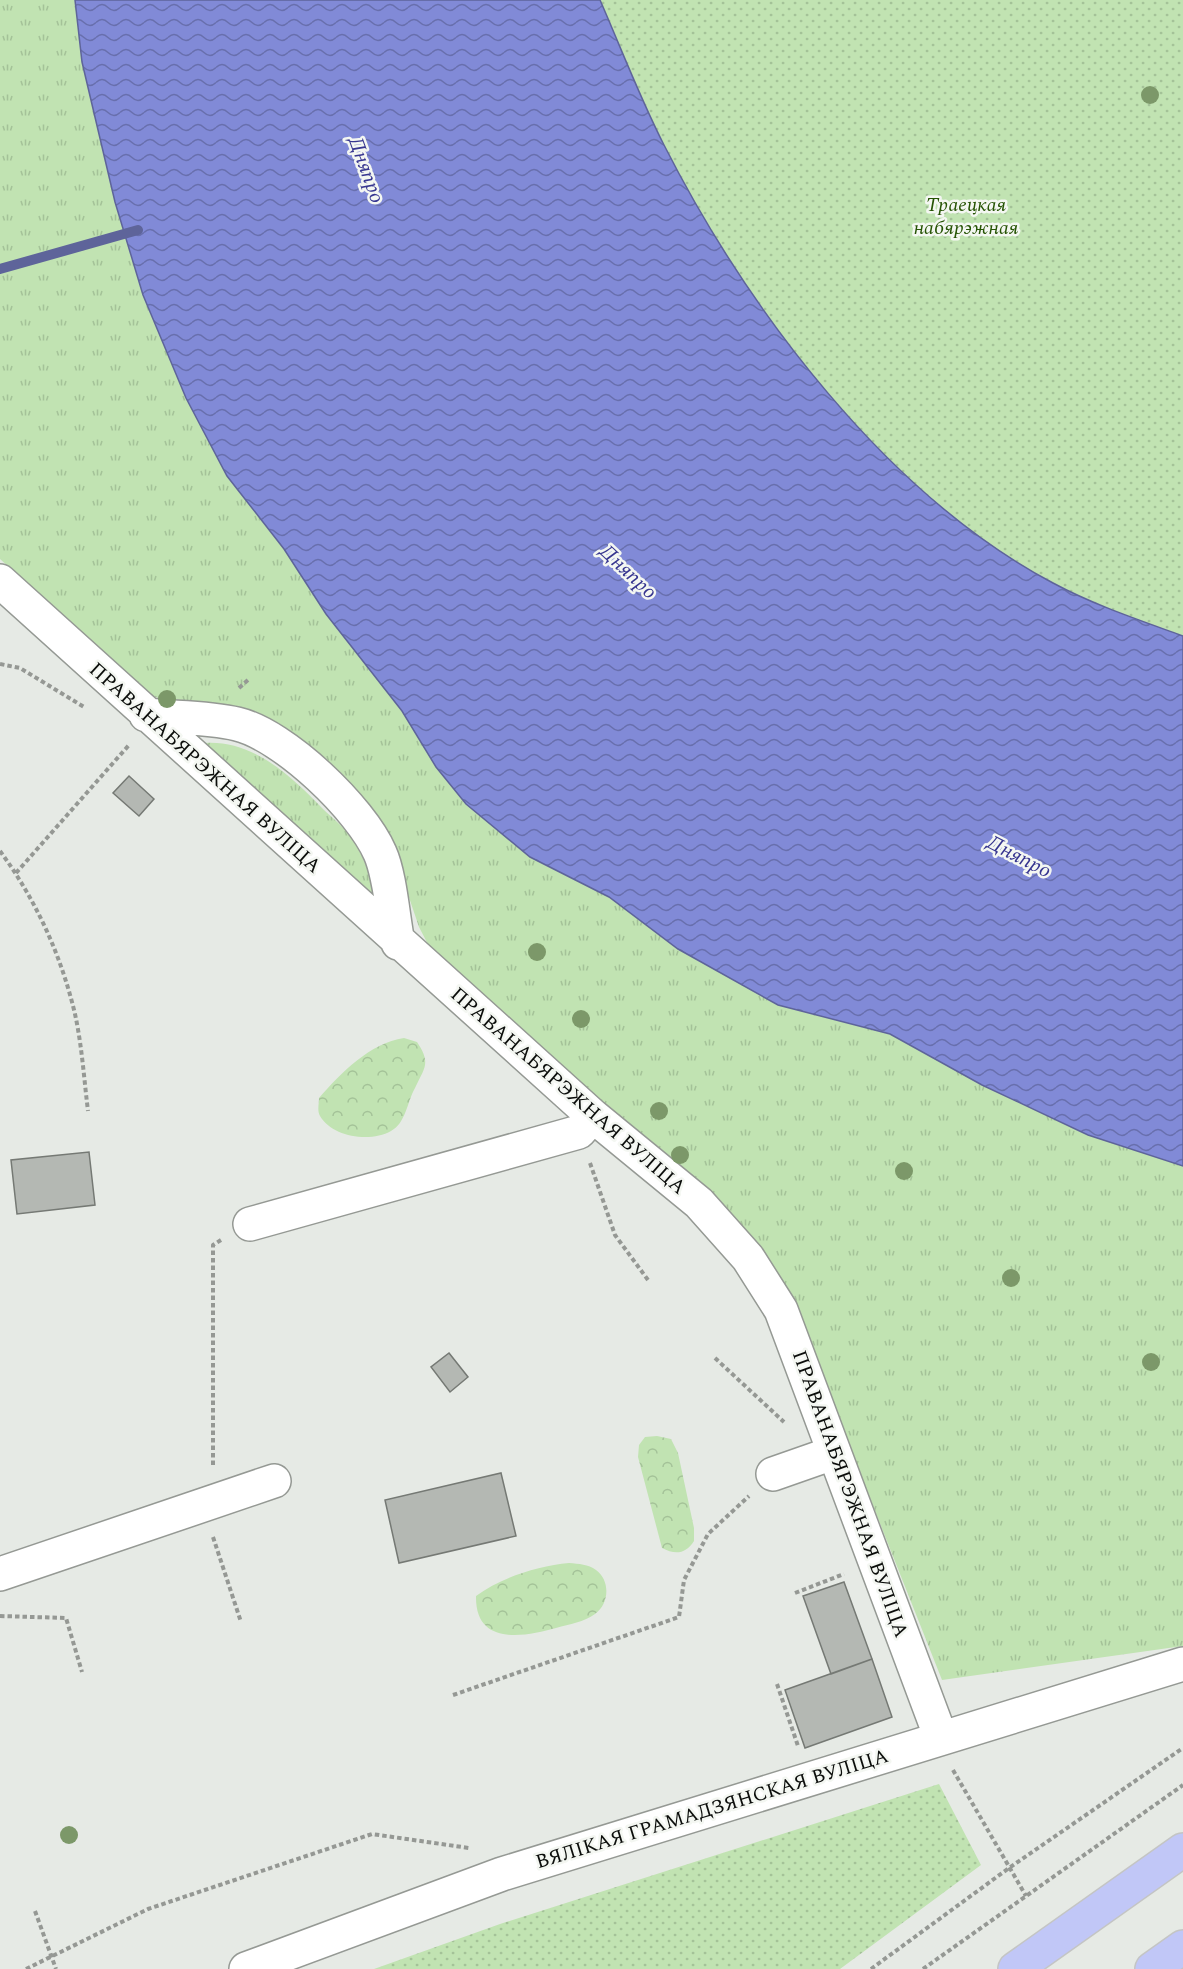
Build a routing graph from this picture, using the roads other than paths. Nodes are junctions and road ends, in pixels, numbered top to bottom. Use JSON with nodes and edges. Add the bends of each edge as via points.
{"nodes":[{"id":1,"x":0,"y":581,"type":"edge"},
{"id":2,"x":140,"y":727,"type":"junction"},
{"id":3,"x":398,"y":943,"type":"junction"},
{"id":4,"x":586,"y":1124,"type":"junction"},
{"id":5,"x":250,"y":1224,"type":"road end"},
{"id":6,"x":829,"y":1440,"type":"junction"},
{"id":7,"x":773,"y":1474,"type":"road end"},
{"id":8,"x":274,"y":1481,"type":"dead end"},
{"id":9,"x":0,"y":1574,"type":"edge"},
{"id":10,"x":1183,"y":1664,"type":"edge"},
{"id":11,"x":945,"y":1752,"type":"junction"},
{"id":12,"x":1183,"y":1850,"type":"edge"},
{"id":13,"x":1183,"y":1947,"type":"edge"},
{"id":14,"x":246,"y":1969,"type":"edge"},
{"id":15,"x":1015,"y":1969,"type":"edge"},
{"id":16,"x":1152,"y":1969,"type":"edge"}],
"edges":[{"from":1,"to":2,"type":"street","name":"ПРАВАНАБЯРЭЖНАЯ ВУЛІЦА"},
{"from":2,"to":3,"type":"street","name":"ПРАВАНАБЯРЭЖНАЯ ВУЛІЦА"},
{"from":2,"to":3,"type":"street","via":[[237,724],[264,734],[296,755],[343,801],[381,854]]},
{"from":3,"to":4,"type":"street","name":"ПРАВАНАБЯРЭЖНАЯ ВУЛІЦА"},
{"from":4,"to":5,"type":"street"},
{"from":4,"to":6,"type":"street","name":"ПРАВАНАБЯРЭЖНАЯ ВУЛІЦА","via":[[699,1203],[748,1258],[781,1310]]},
{"from":6,"to":7,"type":"street"},
{"from":6,"to":11,"type":"street","name":"ПРАВАНАБЯРЭЖНАЯ ВУЛІЦА"},
{"from":8,"to":9,"type":"street"},
{"from":10,"to":11,"type":"street","name":"ВЯЛІКАЯ ГРАМАДЗЯНСКАЯ ВУЛІЦА"},
{"from":11,"to":14,"type":"street","name":"ВЯЛІКАЯ ГРАМАДЗЯНСКАЯ ВУЛІЦА","via":[[502,1874]]},
{"from":12,"to":15,"type":"main road"},
{"from":13,"to":16,"type":"main road"}]}
